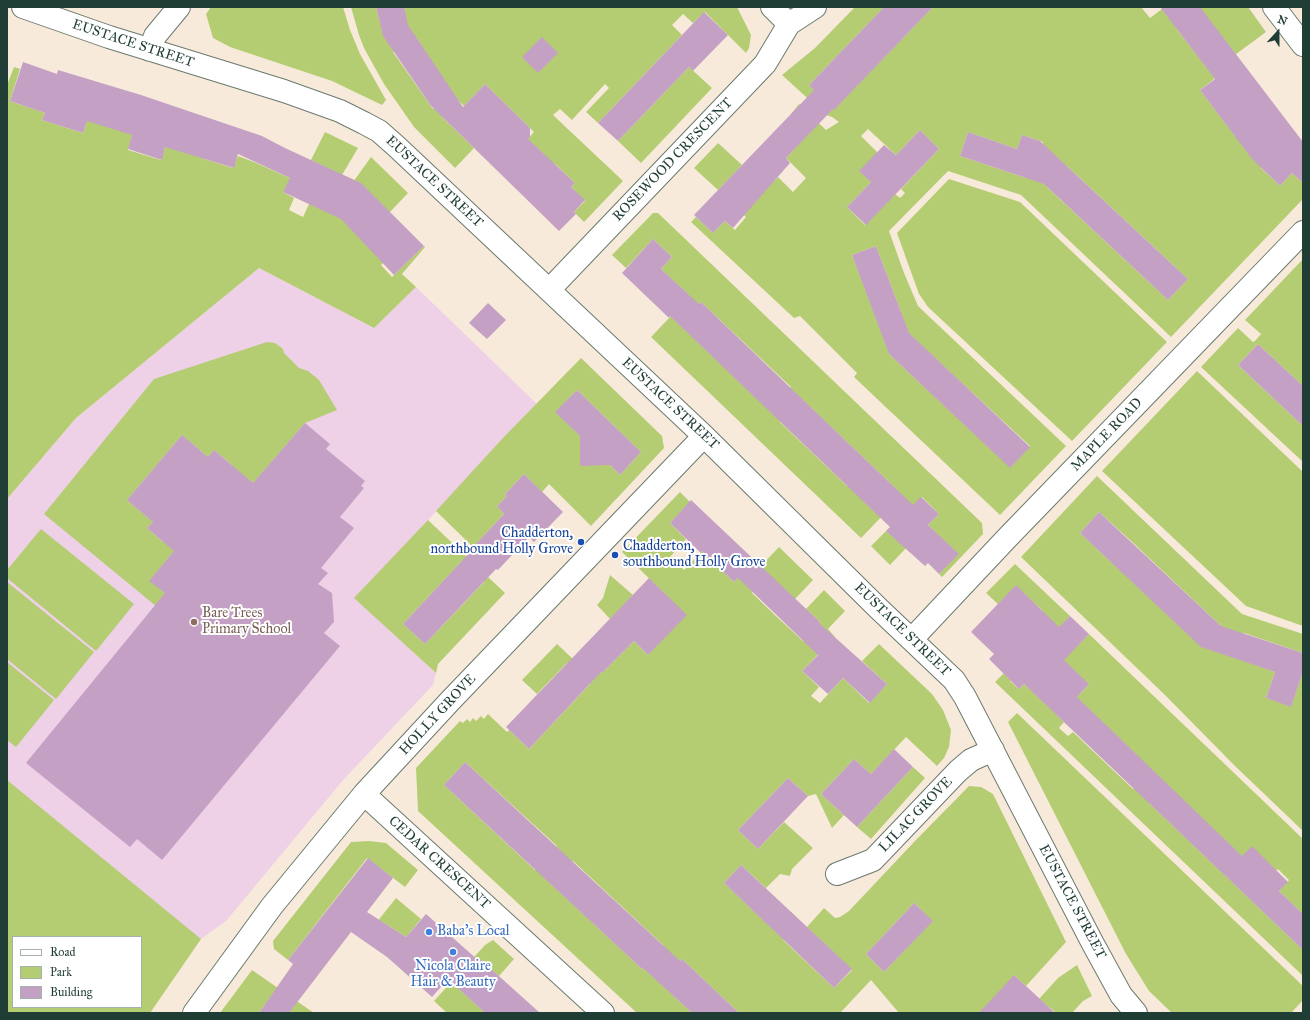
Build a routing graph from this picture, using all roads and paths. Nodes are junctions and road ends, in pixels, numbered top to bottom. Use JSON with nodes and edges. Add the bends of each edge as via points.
{"nodes":[{"id":1,"x":23,"y":7,"type":"edge"},
{"id":2,"x":179,"y":7,"type":"edge"},
{"id":3,"x":772,"y":7,"type":"edge"},
{"id":4,"x":815,"y":7,"type":"edge"},
{"id":5,"x":1274,"y":7,"type":"edge"},
{"id":6,"x":789,"y":24,"type":"junction"},
{"id":7,"x":1303,"y":45,"type":"edge"},
{"id":8,"x":150,"y":50,"type":"junction"},
{"id":9,"x":1303,"y":232,"type":"edge"},
{"id":10,"x":549,"y":290,"type":"junction"},
{"id":11,"x":704,"y":436,"type":"junction"},
{"id":12,"x":912,"y":640,"type":"junction"},
{"id":13,"x":993,"y":750,"type":"junction"},
{"id":14,"x":364,"y":794,"type":"junction"},
{"id":15,"x":837,"y":874,"type":"dead end"},
{"id":16,"x":194,"y":1013,"type":"edge"},
{"id":17,"x":603,"y":1013,"type":"edge"},
{"id":18,"x":1136,"y":1013,"type":"edge"}],
"edges":[{"from":1,"to":8,"type":"street","name":"EUSTACE STREET"},
{"from":2,"to":8,"type":"street","via":[[155,36]]},
{"from":3,"to":6,"type":"street"},
{"from":4,"to":6,"type":"street","name":"ROSEWOOD CRESCENT"},
{"from":5,"to":7,"type":"street"},
{"from":6,"to":10,"type":"street","name":"ROSEWOOD CRESCENT","via":[[765,64]]},
{"from":8,"to":10,"type":"street","name":"EUSTACE STREET","via":[[299,96],[364,122],[396,146]]},
{"from":9,"to":12,"type":"street","name":"MAPLE ROAD"},
{"from":10,"to":11,"type":"street","name":"EUSTACE STREET"},
{"from":11,"to":12,"type":"street","name":"EUSTACE STREET"},
{"from":11,"to":14,"type":"street","name":"HOLLY GROVE"},
{"from":12,"to":13,"type":"street","name":"EUSTACE STREET","via":[[954,680]]},
{"from":13,"to":15,"type":"street","name":"LILAC GROVE","via":[[971,760],[958,771],[873,860]]},
{"from":13,"to":18,"type":"street","name":"EUSTACE STREET","via":[[1092,942],[1121,995]]},
{"from":14,"to":16,"type":"street","name":"HOLLY GROVE","via":[[272,906]]},
{"from":14,"to":17,"type":"street","name":"CEDAR CRESCENT"}]}
